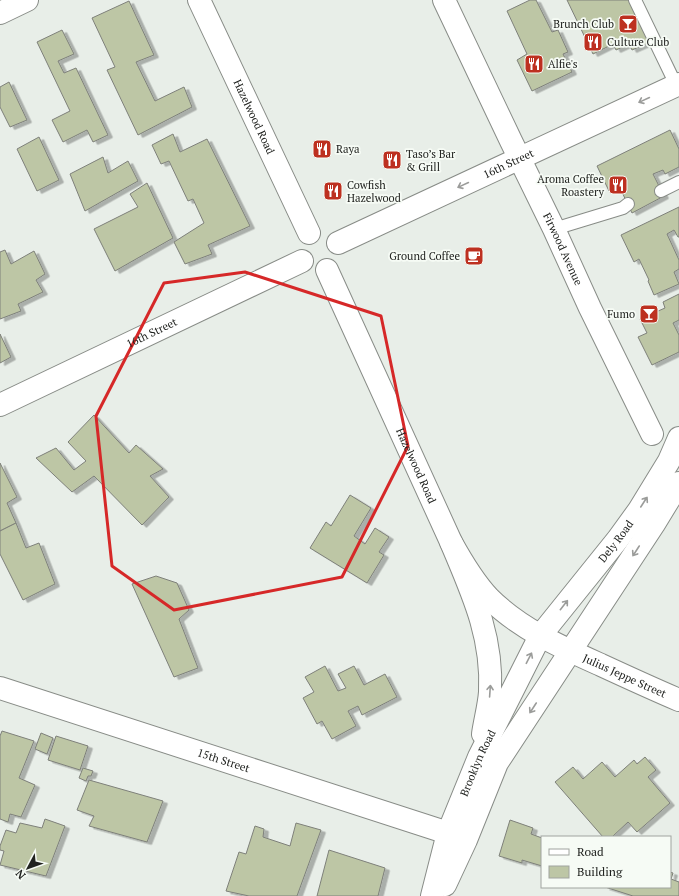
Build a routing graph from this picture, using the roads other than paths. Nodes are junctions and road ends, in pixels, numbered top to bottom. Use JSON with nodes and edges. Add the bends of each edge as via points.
{"nodes":[{"id":1,"x":27,"y":0,"type":"edge"},
{"id":2,"x":199,"y":0,"type":"edge"},
{"id":3,"x":444,"y":0,"type":"edge"},
{"id":4,"x":635,"y":0,"type":"edge"},
{"id":5,"x":0,"y":13,"type":"edge"},
{"id":6,"x":677,"y":85,"type":"edge"},
{"id":7,"x":520,"y":159,"type":"junction"},
{"id":8,"x":679,"y":182,"type":"edge"},
{"id":9,"x":662,"y":191,"type":"dead end"},
{"id":10,"x":628,"y":204,"type":"dead end"},
{"id":11,"x":554,"y":229,"type":"junction"},
{"id":12,"x":309,"y":233,"type":"junction"},
{"id":13,"x":338,"y":243,"type":"junction"},
{"id":14,"x":302,"y":261,"type":"junction"},
{"id":15,"x":327,"y":270,"type":"junction"},
{"id":16,"x":0,"y":405,"type":"edge"},
{"id":17,"x":652,"y":434,"type":"dead end"},
{"id":18,"x":679,"y":438,"type":"edge"},
{"id":19,"x":679,"y":483,"type":"edge"},
{"id":20,"x":451,"y":542,"type":"junction"},
{"id":21,"x":540,"y":636,"type":"junction"},
{"id":22,"x":570,"y":651,"type":"junction"},
{"id":23,"x":0,"y":688,"type":"edge"},
{"id":24,"x":679,"y":700,"type":"edge"},
{"id":25,"x":479,"y":757,"type":"junction"},
{"id":26,"x":457,"y":836,"type":"junction"},
{"id":27,"x":432,"y":896,"type":"edge"},
{"id":28,"x":440,"y":896,"type":"edge"}],
"edges":[{"from":1,"to":5,"type":"street"},
{"from":2,"to":12,"type":"street","name":"Hazelwood Road"},
{"from":3,"to":7,"type":"street","name":"Firwood Avenue"},
{"from":4,"to":6,"type":"lane"},
{"from":6,"to":7,"type":"street","name":"16th Street","one_way":true},
{"from":7,"to":11,"type":"street","name":"Firwood Avenue"},
{"from":7,"to":13,"type":"street","name":"16th Street","one_way":true},
{"from":8,"to":9,"type":"lane"},
{"from":10,"to":11,"type":"lane"},
{"from":11,"to":17,"type":"street","name":"Firwood Avenue"},
{"from":12,"to":13,"type":"street","via":[[324,231]]},
{"from":12,"to":14,"type":"street","via":[[302,240],[300,247]]},
{"from":13,"to":15,"type":"street","via":[[340,256]]},
{"from":14,"to":15,"type":"street","via":[[313,270]]},
{"from":14,"to":16,"type":"street","name":"16th Street"},
{"from":15,"to":20,"type":"street","name":"Hazelwood Road"},
{"from":21,"to":18,"type":"street","name":"Dely Road","one_way":true,"via":[[639,510],[669,462]]},
{"from":19,"to":22,"type":"street","name":"Dely Road","one_way":true},
{"from":20,"to":21,"type":"street","name":"Hazelwood Road","via":[[470,575],[488,597],[508,615]]},
{"from":25,"to":20,"type":"street","one_way":true,"via":[[490,693],[490,665],[480,613]]},
{"from":21,"to":22,"type":"street","name":"Julius Jeppe Street"},
{"from":25,"to":21,"type":"street","name":"Brooklyn Road","one_way":true},
{"from":22,"to":24,"type":"street","name":"Julius Jeppe Street"},
{"from":22,"to":26,"type":"street","name":"Brooklyn Road","one_way":true,"via":[[497,763]]},
{"from":23,"to":26,"type":"street","name":"15th Street"},
{"from":25,"to":26,"type":"street","name":"Brooklyn Road"},
{"from":26,"to":27,"type":"street","name":"Brooklyn Road"},
{"from":26,"to":28,"type":"street","name":"Brooklyn Road"}]}
